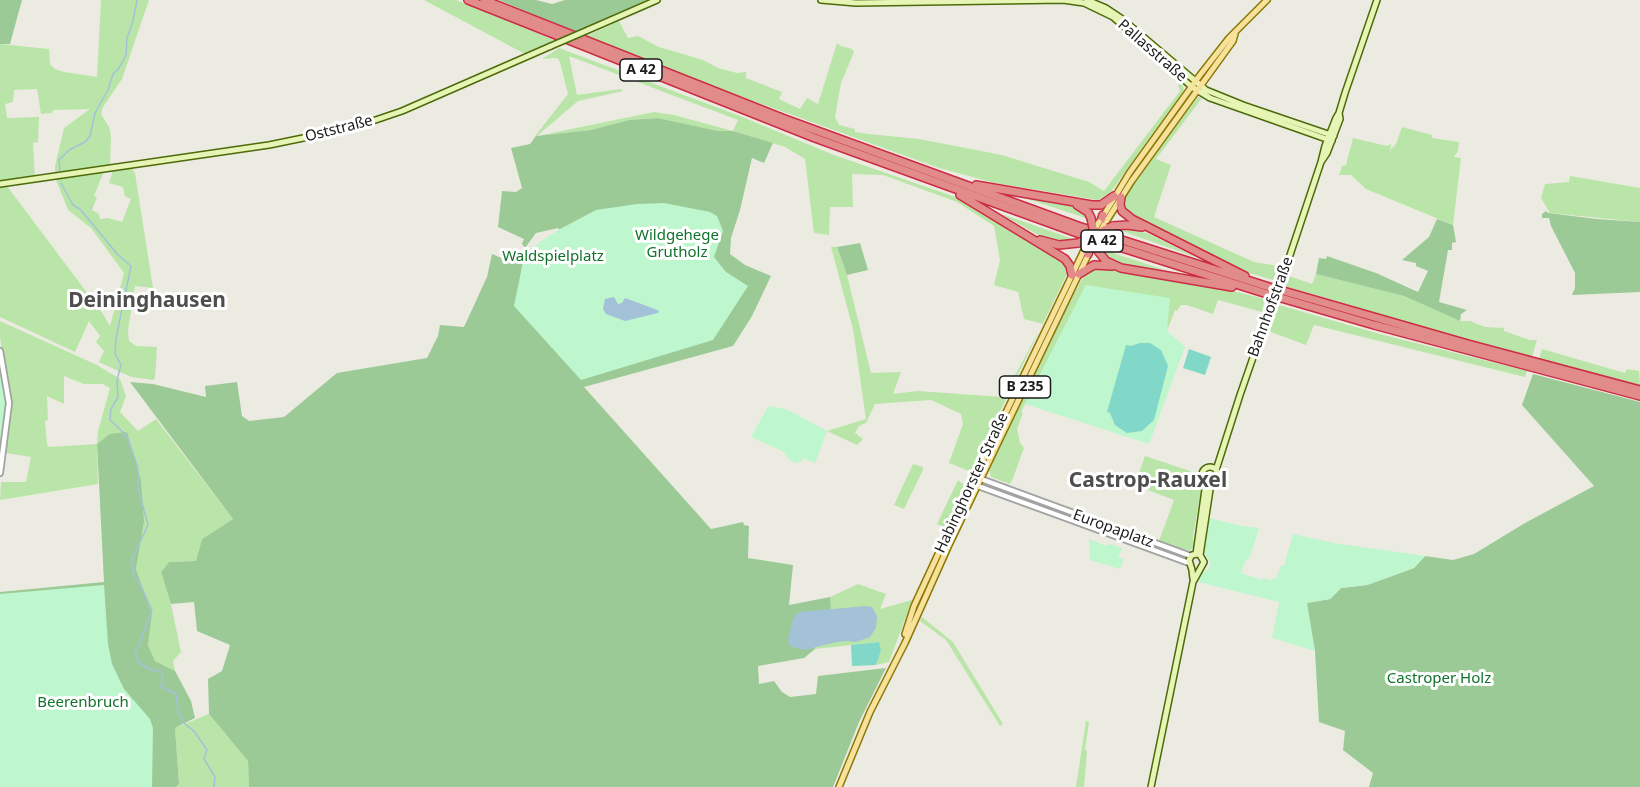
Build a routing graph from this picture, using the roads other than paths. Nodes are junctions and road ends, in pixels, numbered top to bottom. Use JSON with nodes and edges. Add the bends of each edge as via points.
{"nodes":[{"id":1,"x":468,"y":0,"type":"edge"},
{"id":2,"x":484,"y":0,"type":"edge"},
{"id":3,"x":657,"y":0,"type":"edge"},
{"id":4,"x":821,"y":0,"type":"edge"},
{"id":5,"x":1087,"y":0,"type":"edge"},
{"id":6,"x":1267,"y":0,"type":"edge"},
{"id":7,"x":1377,"y":0,"type":"edge"},
{"id":8,"x":1196,"y":86,"type":"junction"},
{"id":9,"x":1331,"y":138,"type":"junction"},
{"id":10,"x":945,"y":182,"type":"junction"},
{"id":11,"x":0,"y":184,"type":"edge"},
{"id":12,"x":1117,"y":196,"type":"junction"},
{"id":13,"x":1073,"y":202,"type":"junction"},
{"id":14,"x":1158,"y":233,"type":"junction"},
{"id":15,"x":1027,"y":234,"type":"junction"},
{"id":16,"x":1094,"y":237,"type":"junction"},
{"id":17,"x":1116,"y":267,"type":"junction"},
{"id":18,"x":1075,"y":275,"type":"junction"},
{"id":19,"x":1265,"y":290,"type":"junction"},
{"id":20,"x":0,"y":351,"type":"edge"},
{"id":21,"x":1640,"y":390,"type":"edge"},
{"id":22,"x":1640,"y":396,"type":"edge"},
{"id":23,"x":1213,"y":468,"type":"junction"},
{"id":24,"x":0,"y":473,"type":"edge"},
{"id":25,"x":979,"y":482,"type":"junction"},
{"id":26,"x":1209,"y":482,"type":"junction"},
{"id":27,"x":1037,"y":500,"type":"junction"},
{"id":28,"x":1042,"y":508,"type":"junction"},
{"id":29,"x":1193,"y":559,"type":"junction"},
{"id":30,"x":1200,"y":568,"type":"junction"},
{"id":31,"x":1193,"y":582,"type":"junction"},
{"id":32,"x":907,"y":630,"type":"junction"},
{"id":33,"x":905,"y":643,"type":"junction"},
{"id":34,"x":877,"y":699,"type":"junction"},
{"id":35,"x":839,"y":787,"type":"edge"},
{"id":36,"x":1151,"y":787,"type":"edge"}],
"edges":[{"from":1,"to":10,"type":"highway","number":"A 42","via":[[771,121]]},
{"from":2,"to":10,"type":"highway","number":"A 42"},
{"from":3,"to":11,"type":"main road","name":"Oststraße","bridge":true,"via":[[402,111],[352,128],[269,145]]},
{"from":4,"to":8,"type":"main road","name":"Pallasstraße","via":[[1084,3],[1113,17]]},
{"from":5,"to":8,"type":"main road","name":"Pallasstraße","via":[[1117,14]]},
{"from":6,"to":8,"type":"main road","name":"Habinghorster Straße","number":"B 235"},
{"from":7,"to":9,"type":"main road","name":"Bahnhofstraße"},
{"from":8,"to":9,"type":"main road","name":"Pallasstraße","via":[[1231,106]]},
{"from":8,"to":12,"type":"main road","name":"Habinghorster Straße","number":"B 235"},
{"from":9,"to":23,"type":"main road","name":"Bahnhofstraße","bridge":true},
{"from":10,"to":13,"type":"highway"},
{"from":10,"to":15,"type":"highway"},
{"from":10,"to":19,"type":"highway","number":"A 42","via":[[1091,238]]},
{"from":12,"to":13,"type":"highway","via":[[1097,206]]},
{"from":12,"to":14,"type":"highway","via":[[1126,215]]},
{"from":12,"to":16,"type":"main road","name":"Habinghorster Straße","number":"B 235"},
{"from":13,"to":16,"type":"highway","bridge":true,"via":[[1091,218]]},
{"from":14,"to":16,"type":"highway","bridge":true,"via":[[1120,224]]},
{"from":14,"to":19,"type":"highway"},
{"from":15,"to":16,"type":"highway","via":[[1059,245]]},
{"from":15,"to":18,"type":"highway","via":[[1065,259]]},
{"from":16,"to":17,"type":"highway","via":[[1106,261]]},
{"from":16,"to":18,"type":"main road","name":"Habinghorster Straße","number":"B 235"},
{"from":17,"to":18,"type":"highway","via":[[1094,265]]},
{"from":17,"to":19,"type":"highway"},
{"from":18,"to":25,"type":"main road","name":"Habinghorster Straße","number":"B 235"},
{"from":18,"to":32,"type":"main road","name":"Habinghorster Straße","number":"B 235","via":[[914,606]]},
{"from":19,"to":21,"type":"highway","number":"A 42"},
{"from":19,"to":22,"type":"highway","number":"A 42","via":[[1383,328]]},
{"from":20,"to":24,"type":"street","via":[[9,403]]},
{"from":23,"to":26,"type":"main road","via":[[1217,478]]},
{"from":23,"to":26,"type":"main road","via":[[1202,472]]},
{"from":25,"to":27,"type":"street","name":"Europaplatz"},
{"from":25,"to":28,"type":"street","name":"Europaplatz"},
{"from":25,"to":33,"type":"main road","name":"Habinghorster Straße","number":"B 235"},
{"from":26,"to":29,"type":"main road"},
{"from":27,"to":28,"type":"street"},
{"from":27,"to":29,"type":"street","name":"Europaplatz"},
{"from":28,"to":29,"type":"street","name":"Europaplatz"},
{"from":29,"to":30,"type":"main road","via":[[1195,569]]},
{"from":29,"to":30,"type":"main road","via":[[1204,561]]},
{"from":29,"to":31,"type":"main road"},
{"from":30,"to":31,"type":"main road"},
{"from":31,"to":36,"type":"main road"},
{"from":32,"to":33,"type":"main road"},
{"from":32,"to":34,"type":"main road","name":"Habinghorster Straße","number":"B 235"},
{"from":33,"to":34,"type":"main road","name":"Habinghorster Straße","number":"B 235"},
{"from":34,"to":35,"type":"main road","name":"Habinghorster Straße","number":"B 235"}]}
